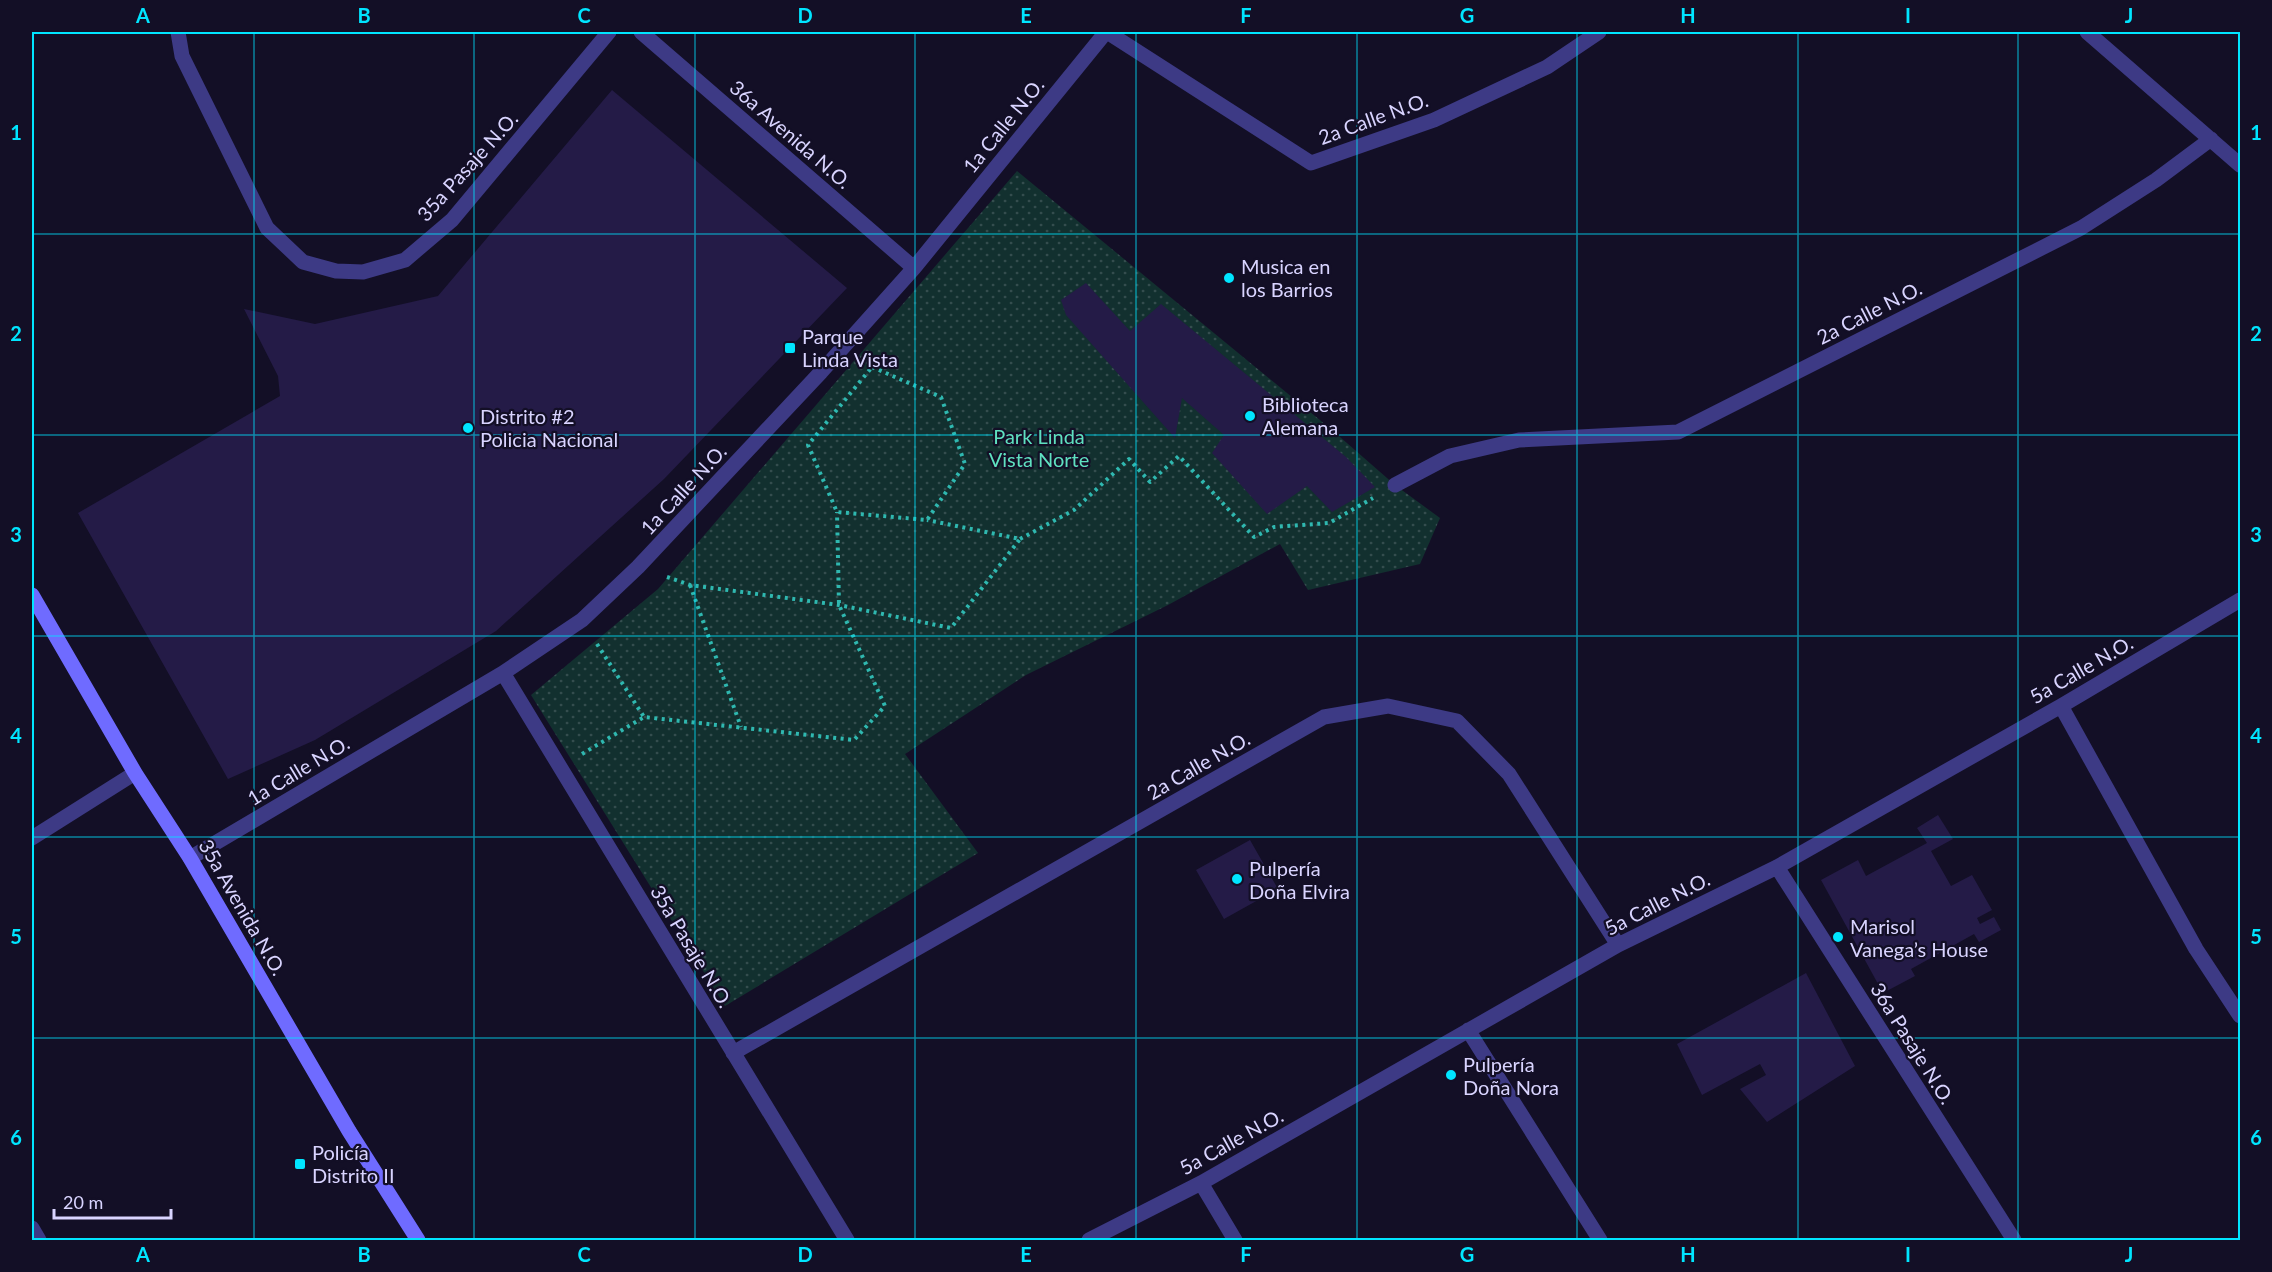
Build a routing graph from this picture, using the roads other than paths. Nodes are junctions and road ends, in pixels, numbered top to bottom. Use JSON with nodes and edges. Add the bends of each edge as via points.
{"nodes":[{"id":1,"x":177,"y":32,"type":"edge"},
{"id":2,"x":609,"y":32,"type":"edge"},
{"id":3,"x":641,"y":32,"type":"edge"},
{"id":4,"x":1106,"y":32,"type":"edge"},
{"id":5,"x":1599,"y":32,"type":"edge"},
{"id":6,"x":2087,"y":32,"type":"edge"},
{"id":7,"x":2211,"y":139,"type":"junction"},
{"id":8,"x":2241,"y":165,"type":"edge"},
{"id":9,"x":914,"y":267,"type":"junction"},
{"id":10,"x":1395,"y":485,"type":"road end"},
{"id":11,"x":32,"y":595,"type":"edge"},
{"id":12,"x":2241,"y":600,"type":"edge"},
{"id":13,"x":502,"y":673,"type":"junction"},
{"id":14,"x":2061,"y":706,"type":"junction"},
{"id":15,"x":135,"y":773,"type":"junction"},
{"id":16,"x":32,"y":838,"type":"edge"},
{"id":17,"x":190,"y":858,"type":"junction"},
{"id":18,"x":1777,"y":867,"type":"junction"},
{"id":19,"x":1618,"y":945,"type":"junction"},
{"id":20,"x":2241,"y":1016,"type":"edge"},
{"id":21,"x":1468,"y":1030,"type":"junction"},
{"id":22,"x":733,"y":1053,"type":"junction"},
{"id":23,"x":1201,"y":1183,"type":"junction"},
{"id":24,"x":32,"y":1228,"type":"edge"},
{"id":25,"x":39,"y":1240,"type":"edge"},
{"id":26,"x":418,"y":1240,"type":"edge"},
{"id":27,"x":847,"y":1240,"type":"edge"},
{"id":28,"x":1089,"y":1240,"type":"edge"},
{"id":29,"x":1235,"y":1240,"type":"edge"},
{"id":30,"x":1600,"y":1240,"type":"edge"},
{"id":31,"x":2014,"y":1240,"type":"edge"}],
"edges":[{"from":1,"to":2,"type":"street","name":"35a Pasaje N.O.","via":[[182,56],[267,228],[303,262],[336,271],[363,272],[405,260],[453,220]]},
{"from":3,"to":9,"type":"street","name":"36a Avenida N.O."},
{"from":4,"to":5,"type":"street","name":"2a Calle N.O.","via":[[1311,163],[1434,120],[1547,67]]},
{"from":4,"to":9,"type":"street","name":"1a Calle N.O."},
{"from":6,"to":7,"type":"street"},
{"from":7,"to":8,"type":"street"},
{"from":7,"to":10,"type":"street","name":"2a Calle N.O.","via":[[2081,228],[1678,432],[1519,440],[1450,456]]},
{"from":9,"to":13,"type":"street","name":"1a Calle N.O.","via":[[638,567],[582,620]]},
{"from":11,"to":15,"type":"main road","name":"35a Avenida N.O."},
{"from":12,"to":14,"type":"street","name":"5a Calle N.O."},
{"from":13,"to":17,"type":"street","name":"1a Calle N.O."},
{"from":13,"to":22,"type":"street","name":"35a Pasaje N.O."},
{"from":14,"to":18,"type":"street","name":"5a Calle N.O."},
{"from":14,"to":20,"type":"street","via":[[2196,950]]},
{"from":15,"to":16,"type":"street"},
{"from":15,"to":17,"type":"main road","name":"35a Avenida N.O."},
{"from":17,"to":26,"type":"main road","name":"35a Avenida N.O.","via":[[343,1121]]},
{"from":18,"to":19,"type":"street","name":"5a Calle N.O."},
{"from":18,"to":31,"type":"street","name":"36a Pasaje N.O."},
{"from":19,"to":21,"type":"street","name":"5a Calle N.O."},
{"from":19,"to":22,"type":"street","name":"2a Calle N.O.","via":[[1509,774],[1457,721],[1389,706],[1324,717]]},
{"from":21,"to":23,"type":"street","name":"5a Calle N.O."},
{"from":21,"to":30,"type":"street"},
{"from":22,"to":27,"type":"street","name":"35a Pasaje N.O."},
{"from":23,"to":28,"type":"street","name":"5a Calle N.O."},
{"from":23,"to":29,"type":"street"},
{"from":24,"to":25,"type":"street"}]}
